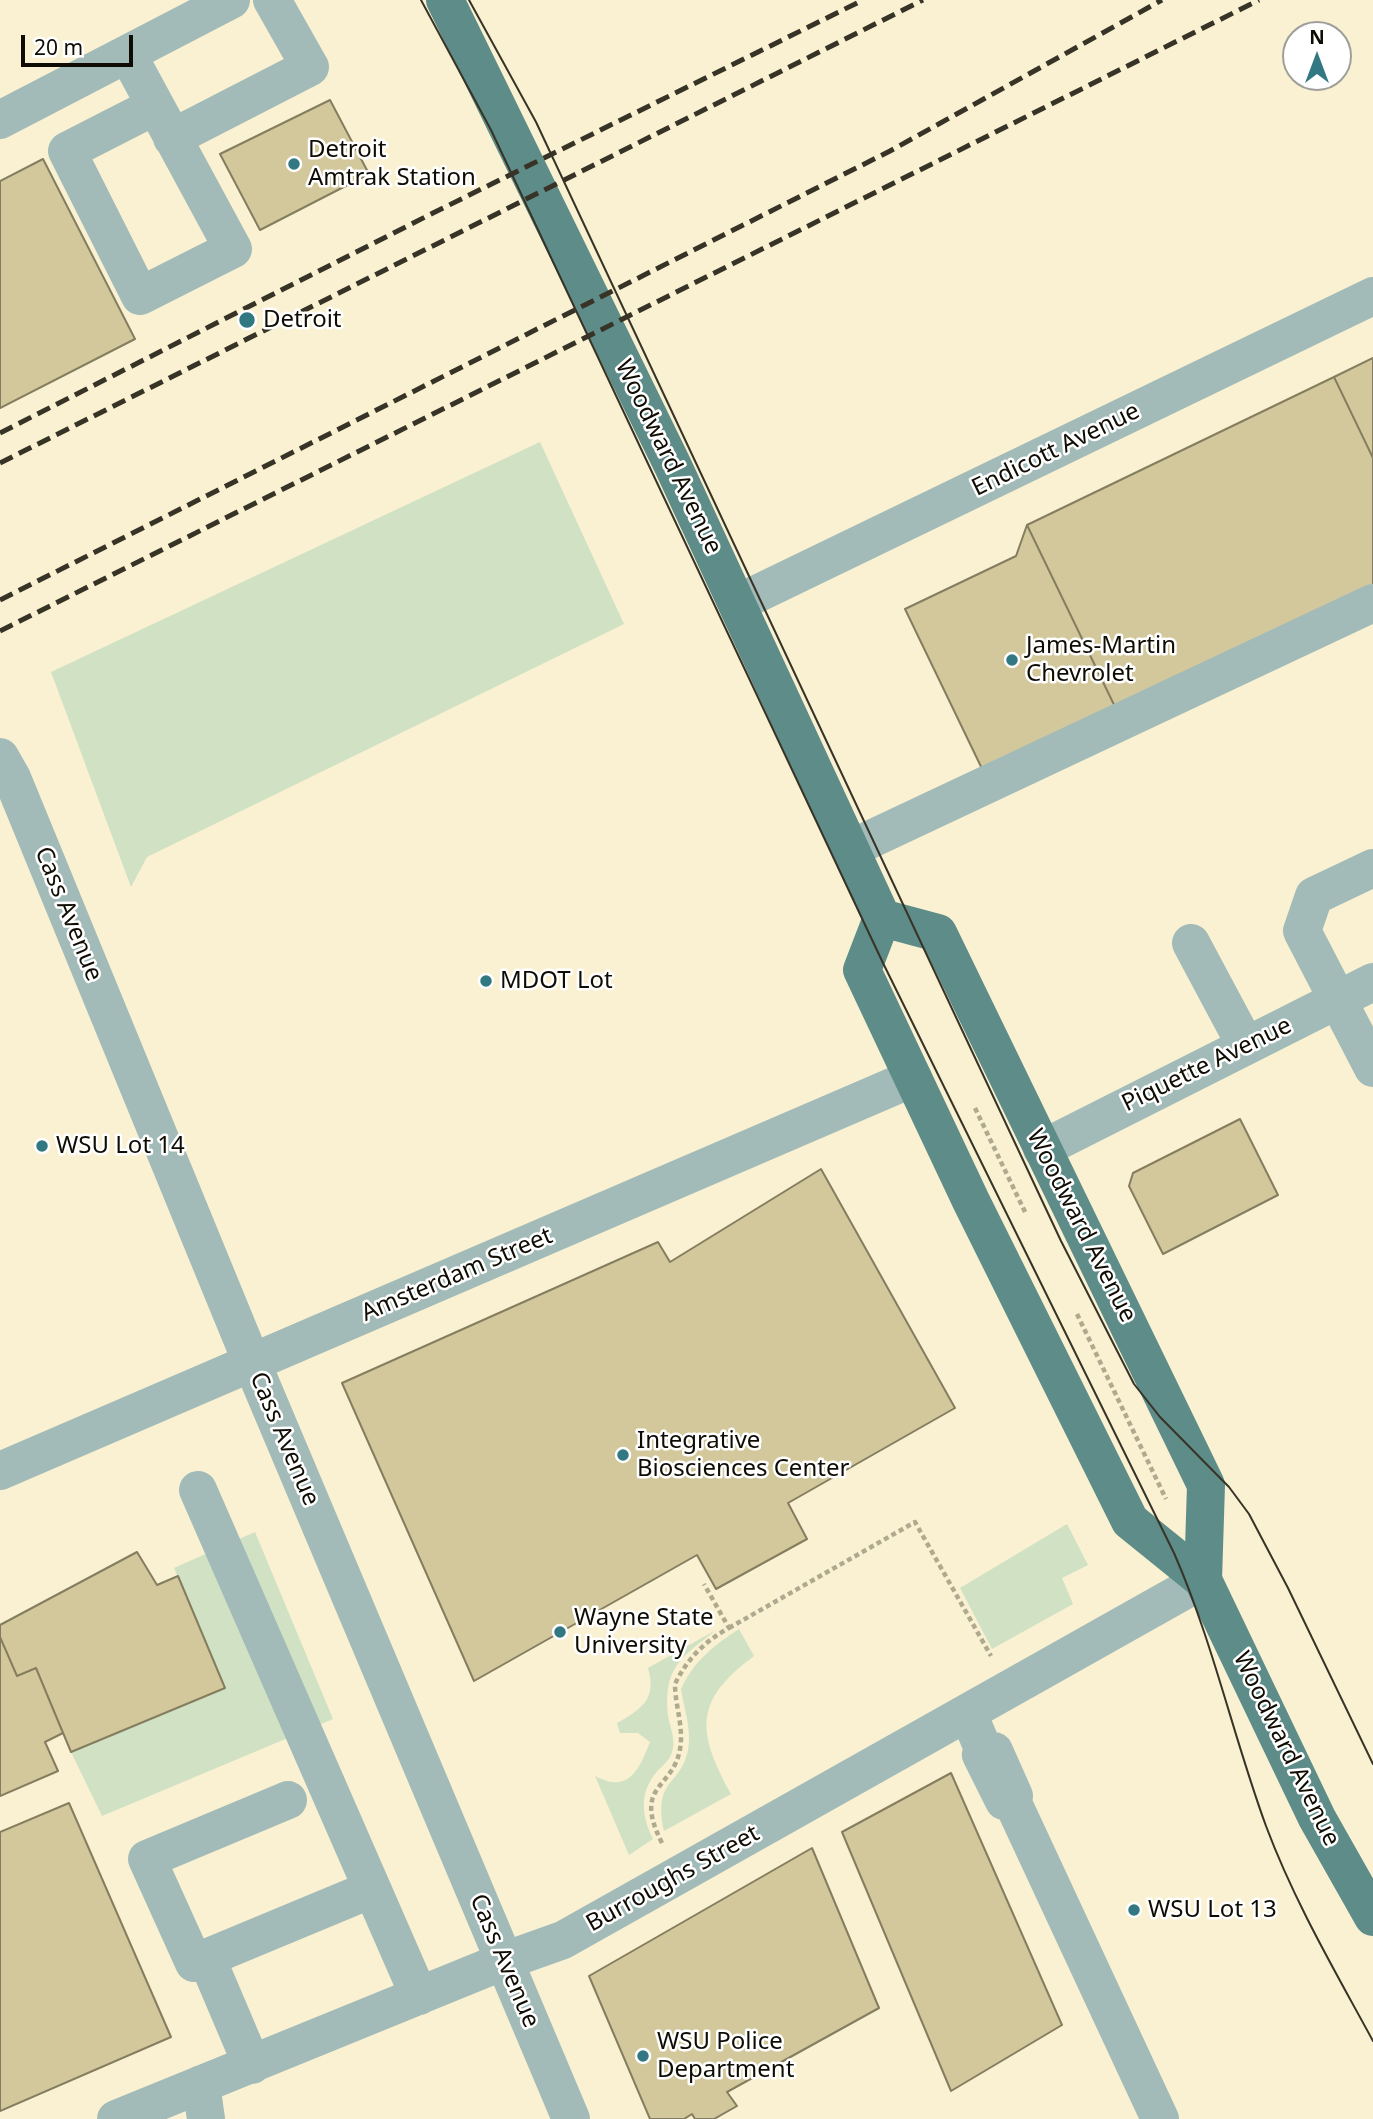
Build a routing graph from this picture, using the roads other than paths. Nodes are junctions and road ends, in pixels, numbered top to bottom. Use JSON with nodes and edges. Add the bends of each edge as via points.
{"nodes":[{"id":1,"x":231,"y":0,"type":"edge"},
{"id":2,"x":272,"y":0,"type":"edge"},
{"id":3,"x":445,"y":0,"type":"edge"},
{"id":4,"x":128,"y":55,"type":"junction"},
{"id":5,"x":0,"y":120,"type":"edge"},
{"id":6,"x":163,"y":122,"type":"junction"},
{"id":7,"x":1373,"y":296,"type":"edge"},
{"id":8,"x":738,"y":603,"type":"junction"},
{"id":9,"x":1373,"y":603,"type":"edge"},
{"id":10,"x":0,"y":757,"type":"edge"},
{"id":11,"x":850,"y":849,"type":"junction"},
{"id":12,"x":1373,"y":869,"type":"edge"},
{"id":13,"x":882,"y":918,"type":"junction"},
{"id":14,"x":1191,"y":943,"type":"dead end"},
{"id":15,"x":1373,"y":982,"type":"edge"},
{"id":16,"x":1339,"y":1000,"type":"junction"},
{"id":17,"x":1246,"y":1045,"type":"junction"},
{"id":18,"x":1373,"y":1068,"type":"edge"},
{"id":19,"x":913,"y":1078,"type":"junction"},
{"id":20,"x":1042,"y":1149,"type":"junction"},
{"id":21,"x":252,"y":1363,"type":"junction"},
{"id":22,"x":0,"y":1471,"type":"edge"},
{"id":23,"x":198,"y":1490,"type":"dead end"},
{"id":24,"x":1203,"y":1580,"type":"junction"},
{"id":25,"x":968,"y":1713,"type":"junction"},
{"id":26,"x":288,"y":1800,"type":"dead end"},
{"id":27,"x":372,"y":1889,"type":"junction"},
{"id":28,"x":1373,"y":1917,"type":"edge"},
{"id":29,"x":207,"y":1959,"type":"junction"},
{"id":30,"x":504,"y":1961,"type":"junction"},
{"id":31,"x":419,"y":1996,"type":"junction"},
{"id":32,"x":252,"y":2064,"type":"junction"},
{"id":33,"x":203,"y":2102,"type":"edge"},
{"id":34,"x":116,"y":2119,"type":"edge"},
{"id":35,"x":571,"y":2119,"type":"edge"},
{"id":36,"x":1160,"y":2119,"type":"edge"}],
"edges":[{"from":1,"to":4,"type":"street"},
{"from":2,"to":6,"type":"street","via":[[310,67]]},
{"from":3,"to":8,"type":"main road","name":"Woodward Avenue"},
{"from":4,"to":5,"type":"street"},
{"from":4,"to":6,"type":"street"},
{"from":6,"to":6,"type":"street","via":[[233,249],[140,296],[67,151]]},
{"from":7,"to":8,"type":"street","name":"Endicott Avenue"},
{"from":8,"to":11,"type":"main road","name":"Woodward Avenue"},
{"from":9,"to":11,"type":"street"},
{"from":10,"to":21,"type":"street","name":"Cass Avenue"},
{"from":11,"to":13,"type":"main road","name":"Woodward Avenue"},
{"from":12,"to":16,"type":"street","via":[[1314,897],[1302,931]]},
{"from":13,"to":19,"type":"main road","name":"Woodward Avenue","via":[[862,970]]},
{"from":13,"to":20,"type":"main road","name":"Woodward Avenue","via":[[939,933]]},
{"from":14,"to":17,"type":"street"},
{"from":15,"to":16,"type":"street","name":"Piquette Avenue"},
{"from":16,"to":17,"type":"street","name":"Piquette Avenue"},
{"from":16,"to":18,"type":"street"},
{"from":17,"to":20,"type":"street","name":"Piquette Avenue"},
{"from":19,"to":21,"type":"street","name":"Amsterdam Street"},
{"from":19,"to":24,"type":"main road","name":"Woodward Avenue","via":[[1130,1521]]},
{"from":20,"to":24,"type":"main road","name":"Woodward Avenue","via":[[1206,1485]]},
{"from":21,"to":22,"type":"street","name":"Amsterdam Street"},
{"from":21,"to":30,"type":"street","name":"Cass Avenue"},
{"from":23,"to":27,"type":"street"},
{"from":24,"to":25,"type":"street","name":"Burroughs Street"},
{"from":24,"to":28,"type":"main road","name":"Woodward Avenue","via":[[1317,1818]]},
{"from":25,"to":30,"type":"street","name":"Burroughs Street","via":[[563,1940]]},
{"from":25,"to":36,"type":"street","via":[[985,1751],[981,1755],[1004,1801],[1012,1801]]},
{"from":26,"to":29,"type":"street","via":[[147,1859],[194,1963]]},
{"from":27,"to":29,"type":"street"},
{"from":27,"to":31,"type":"street"},
{"from":29,"to":32,"type":"street"},
{"from":30,"to":31,"type":"street","name":"Burroughs Street"},
{"from":30,"to":35,"type":"street","name":"Cass Avenue"},
{"from":31,"to":32,"type":"street","name":"Burroughs Street"},
{"from":32,"to":33,"type":"street","name":"Burroughs Street"},
{"from":33,"to":34,"type":"street","name":"Burroughs Street"}]}
